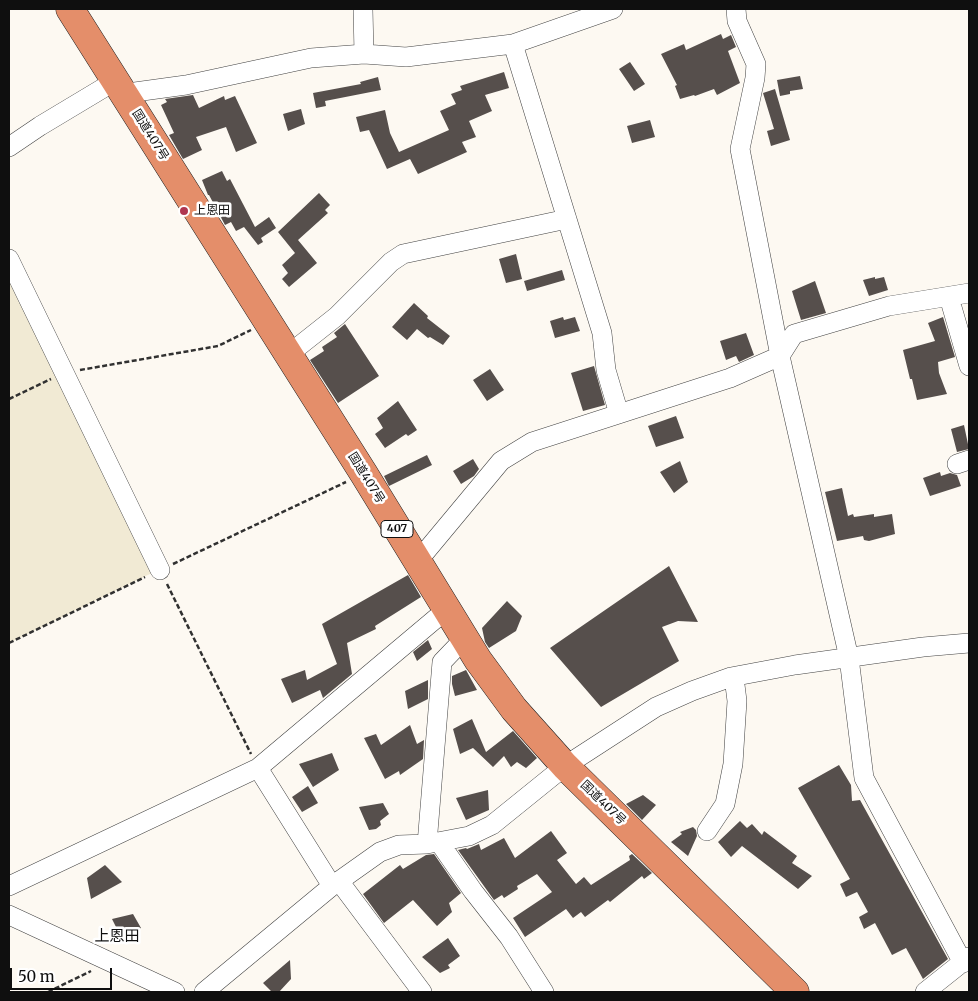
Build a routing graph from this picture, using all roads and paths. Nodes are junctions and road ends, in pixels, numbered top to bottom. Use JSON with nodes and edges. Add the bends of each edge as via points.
{"nodes":[{"id":1,"x":70,"y":9,"type":"edge"},
{"id":2,"x":363,"y":9,"type":"edge"},
{"id":3,"x":613,"y":9,"type":"edge"},
{"id":4,"x":736,"y":9,"type":"edge"},
{"id":5,"x":513,"y":44,"type":"junction"},
{"id":6,"x":364,"y":54,"type":"junction"},
{"id":7,"x":120,"y":89,"type":"junction"},
{"id":8,"x":9,"y":147,"type":"edge"},
{"id":9,"x":567,"y":219,"type":"junction"},
{"id":10,"x":9,"y":259,"type":"edge"},
{"id":11,"x":969,"y":293,"type":"edge"},
{"id":12,"x":949,"y":297,"type":"junction"},
{"id":13,"x":268,"y":321,"type":"junction"},
{"id":14,"x":289,"y":354,"type":"junction"},
{"id":15,"x":780,"y":356,"type":"junction"},
{"id":16,"x":969,"y":366,"type":"edge"},
{"id":17,"x":64,"y":372,"type":"junction"},
{"id":18,"x":9,"y":399,"type":"edge"},
{"id":19,"x":619,"y":414,"type":"junction"},
{"id":20,"x":364,"y":474,"type":"junction"},
{"id":21,"x":417,"y":562,"type":"junction"},
{"id":22,"x":160,"y":570,"type":"junction"},
{"id":23,"x":446,"y":610,"type":"junction"},
{"id":24,"x":465,"y":638,"type":"junction"},
{"id":25,"x":9,"y":642,"type":"edge"},
{"id":26,"x":969,"y":643,"type":"edge"},
{"id":27,"x":849,"y":658,"type":"junction"},
{"id":28,"x":734,"y":677,"type":"junction"},
{"id":29,"x":565,"y":766,"type":"junction"},
{"id":30,"x":258,"y":768,"type":"junction"},
{"id":31,"x":708,"y":832,"type":"dead end"},
{"id":32,"x":433,"y":843,"type":"junction"},
{"id":33,"x":336,"y":884,"type":"junction"},
{"id":34,"x":9,"y":886,"type":"edge"},
{"id":35,"x":9,"y":915,"type":"edge"},
{"id":36,"x":966,"y":960,"type":"edge"},
{"id":37,"x":110,"y":962,"type":"junction"},
{"id":38,"x":786,"y":989,"type":"edge"},
{"id":39,"x":48,"y":992,"type":"edge"},
{"id":40,"x":175,"y":992,"type":"edge"},
{"id":41,"x":204,"y":992,"type":"edge"},
{"id":42,"x":422,"y":992,"type":"edge"},
{"id":43,"x":544,"y":992,"type":"edge"},
{"id":44,"x":925,"y":992,"type":"edge"}],
"edges":[{"from":1,"to":7,"type":"highway","name":"国道407号","number":"407"},
{"from":2,"to":6,"type":"street"},
{"from":3,"to":5,"type":"street"},
{"from":4,"to":15,"type":"street","via":[[737,21],[756,64],[740,150]]},
{"from":5,"to":6,"type":"street","via":[[406,56]]},
{"from":5,"to":9,"type":"street"},
{"from":6,"to":7,"type":"street","via":[[311,58],[186,85],[135,92]]},
{"from":7,"to":8,"type":"street","via":[[48,121]]},
{"from":7,"to":13,"type":"highway","name":"国道407号","number":"407"},
{"from":9,"to":14,"type":"street","via":[[403,254],[337,316]]},
{"from":9,"to":19,"type":"street","via":[[602,333],[606,370]]},
{"from":10,"to":17,"type":"street"},
{"from":11,"to":12,"type":"street"},
{"from":12,"to":15,"type":"street","via":[[888,306],[794,334]]},
{"from":12,"to":16,"type":"street"},
{"from":13,"to":14,"type":"highway","name":"国道407号","number":"407"},
{"from":13,"to":17,"type":"path","via":[[218,346]]},
{"from":14,"to":20,"type":"highway","name":"国道407号","number":"407"},
{"from":15,"to":19,"type":"street","via":[[730,378]]},
{"from":15,"to":27,"type":"street"},
{"from":17,"to":18,"type":"path"},
{"from":17,"to":22,"type":"street"},
{"from":19,"to":21,"type":"street","via":[[532,442],[501,461]]},
{"from":20,"to":21,"type":"highway","name":"国道407号","number":"407"},
{"from":20,"to":22,"type":"path"},
{"from":21,"to":23,"type":"highway","name":"国道407号","number":"407"},
{"from":22,"to":25,"type":"path"},
{"from":22,"to":30,"type":"path"},
{"from":23,"to":24,"type":"highway","name":"国道407号","number":"407"},
{"from":23,"to":30,"type":"street"},
{"from":24,"to":29,"type":"highway","name":"国道407号","number":"407","via":[[514,708]]},
{"from":24,"to":32,"type":"street","via":[[442,662]]},
{"from":26,"to":27,"type":"street"},
{"from":27,"to":28,"type":"street"},
{"from":27,"to":36,"type":"street","via":[[864,778]]},
{"from":28,"to":29,"type":"street","via":[[656,706]]},
{"from":28,"to":31,"type":"street","via":[[734,764],[725,804]]},
{"from":29,"to":32,"type":"street","via":[[492,825],[469,836]]},
{"from":29,"to":38,"type":"highway","name":"国道407号","number":"407"},
{"from":30,"to":33,"type":"street"},
{"from":30,"to":34,"type":"street"},
{"from":32,"to":33,"type":"street","via":[[400,846],[380,852]]},
{"from":32,"to":43,"type":"street","via":[[509,936]]},
{"from":33,"to":41,"type":"street"},
{"from":33,"to":42,"type":"street"},
{"from":35,"to":37,"type":"street"},
{"from":36,"to":44,"type":"street"},
{"from":37,"to":39,"type":"path"},
{"from":37,"to":40,"type":"street"}]}
